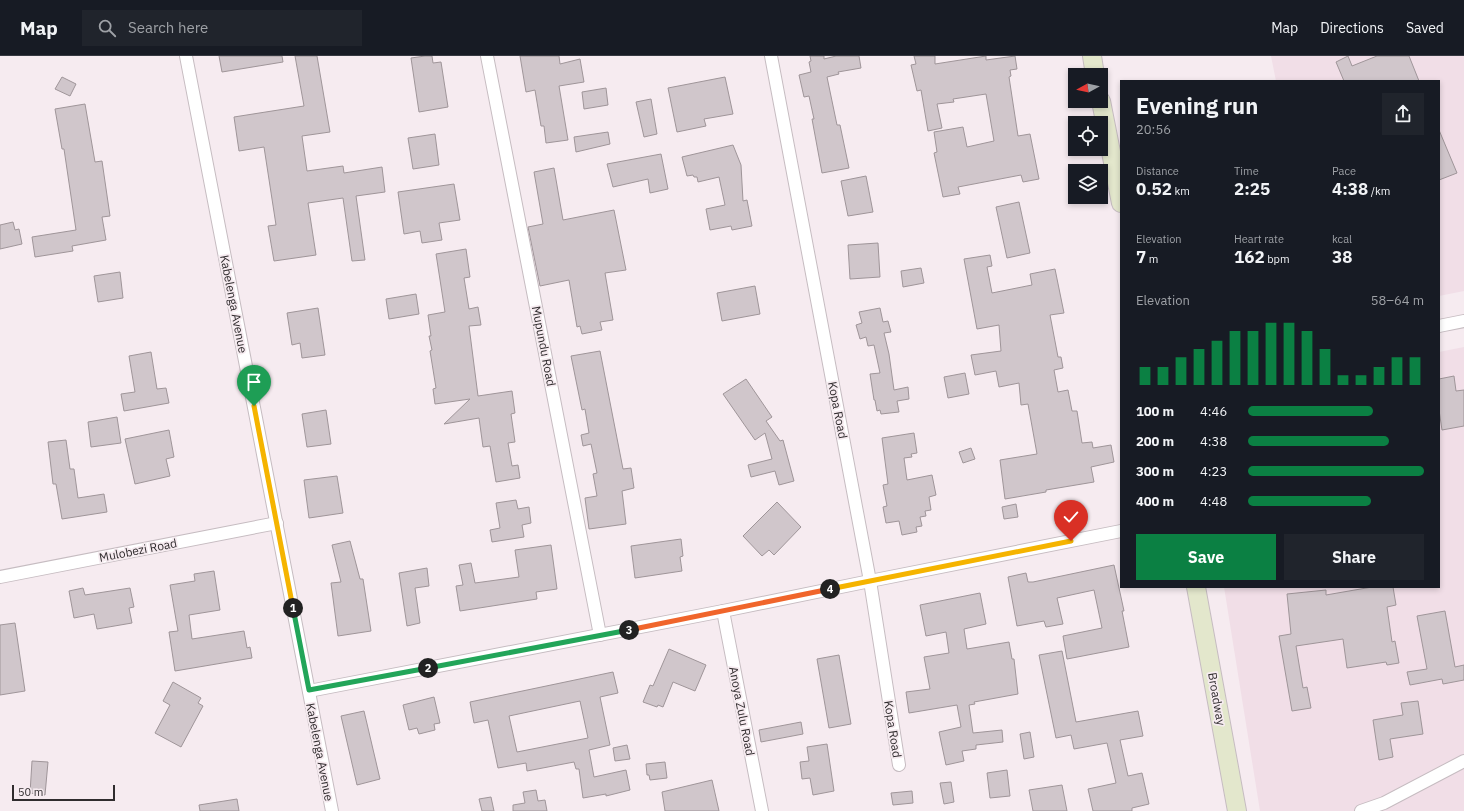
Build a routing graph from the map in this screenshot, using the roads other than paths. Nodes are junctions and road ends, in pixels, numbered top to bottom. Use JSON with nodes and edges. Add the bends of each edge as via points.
{"nodes":[{"id":1,"x":186,"y":56,"type":"edge"},
{"id":2,"x":487,"y":56,"type":"edge"},
{"id":3,"x":772,"y":56,"type":"edge"},
{"id":4,"x":1092,"y":56,"type":"edge"},
{"id":5,"x":1094,"y":68,"type":"edge"},
{"id":6,"x":1102,"y":108,"type":"edge"},
{"id":7,"x":1120,"y":198,"type":"edge"},
{"id":8,"x":1464,"y":321,"type":"edge"},
{"id":9,"x":1440,"y":326,"type":"edge"},
{"id":10,"x":277,"y":523,"type":"junction"},
{"id":11,"x":1120,"y":531,"type":"edge"},
{"id":12,"x":0,"y":577,"type":"edge"},
{"id":13,"x":870,"y":581,"type":"junction"},
{"id":14,"x":1196,"y":588,"type":"edge"},
{"id":15,"x":723,"y":611,"type":"junction"},
{"id":16,"x":600,"y":635,"type":"junction"},
{"id":17,"x":309,"y":690,"type":"junction"},
{"id":18,"x":1464,"y":761,"type":"edge"},
{"id":19,"x":899,"y":765,"type":"dead end"},
{"id":20,"x":332,"y":811,"type":"edge"},
{"id":21,"x":762,"y":811,"type":"edge"},
{"id":22,"x":1237,"y":811,"type":"edge"},
{"id":23,"x":1362,"y":811,"type":"edge"}],
"edges":[{"from":1,"to":10,"type":"street","name":"Kabelenga Avenue"},
{"from":2,"to":16,"type":"street","name":"Mupundu Road"},
{"from":3,"to":13,"type":"street","name":"Kopa Road"},
{"from":4,"to":5,"type":"main road"},
{"from":6,"to":7,"type":"main road"},
{"from":8,"to":9,"type":"street"},
{"from":10,"to":12,"type":"street","name":"Mulobezi Road"},
{"from":10,"to":17,"type":"street","name":"Kabelenga Avenue"},
{"from":11,"to":13,"type":"street"},
{"from":13,"to":15,"type":"street"},
{"from":13,"to":19,"type":"street","name":"Kopa Road"},
{"from":14,"to":22,"type":"main road","name":"Broadway"},
{"from":15,"to":16,"type":"street"},
{"from":15,"to":21,"type":"street","name":"Anoya Zulu Road"},
{"from":16,"to":17,"type":"street"},
{"from":17,"to":20,"type":"street","name":"Kabelenga Avenue"},
{"from":18,"to":23,"type":"street","via":[[1384,803]]}]}
